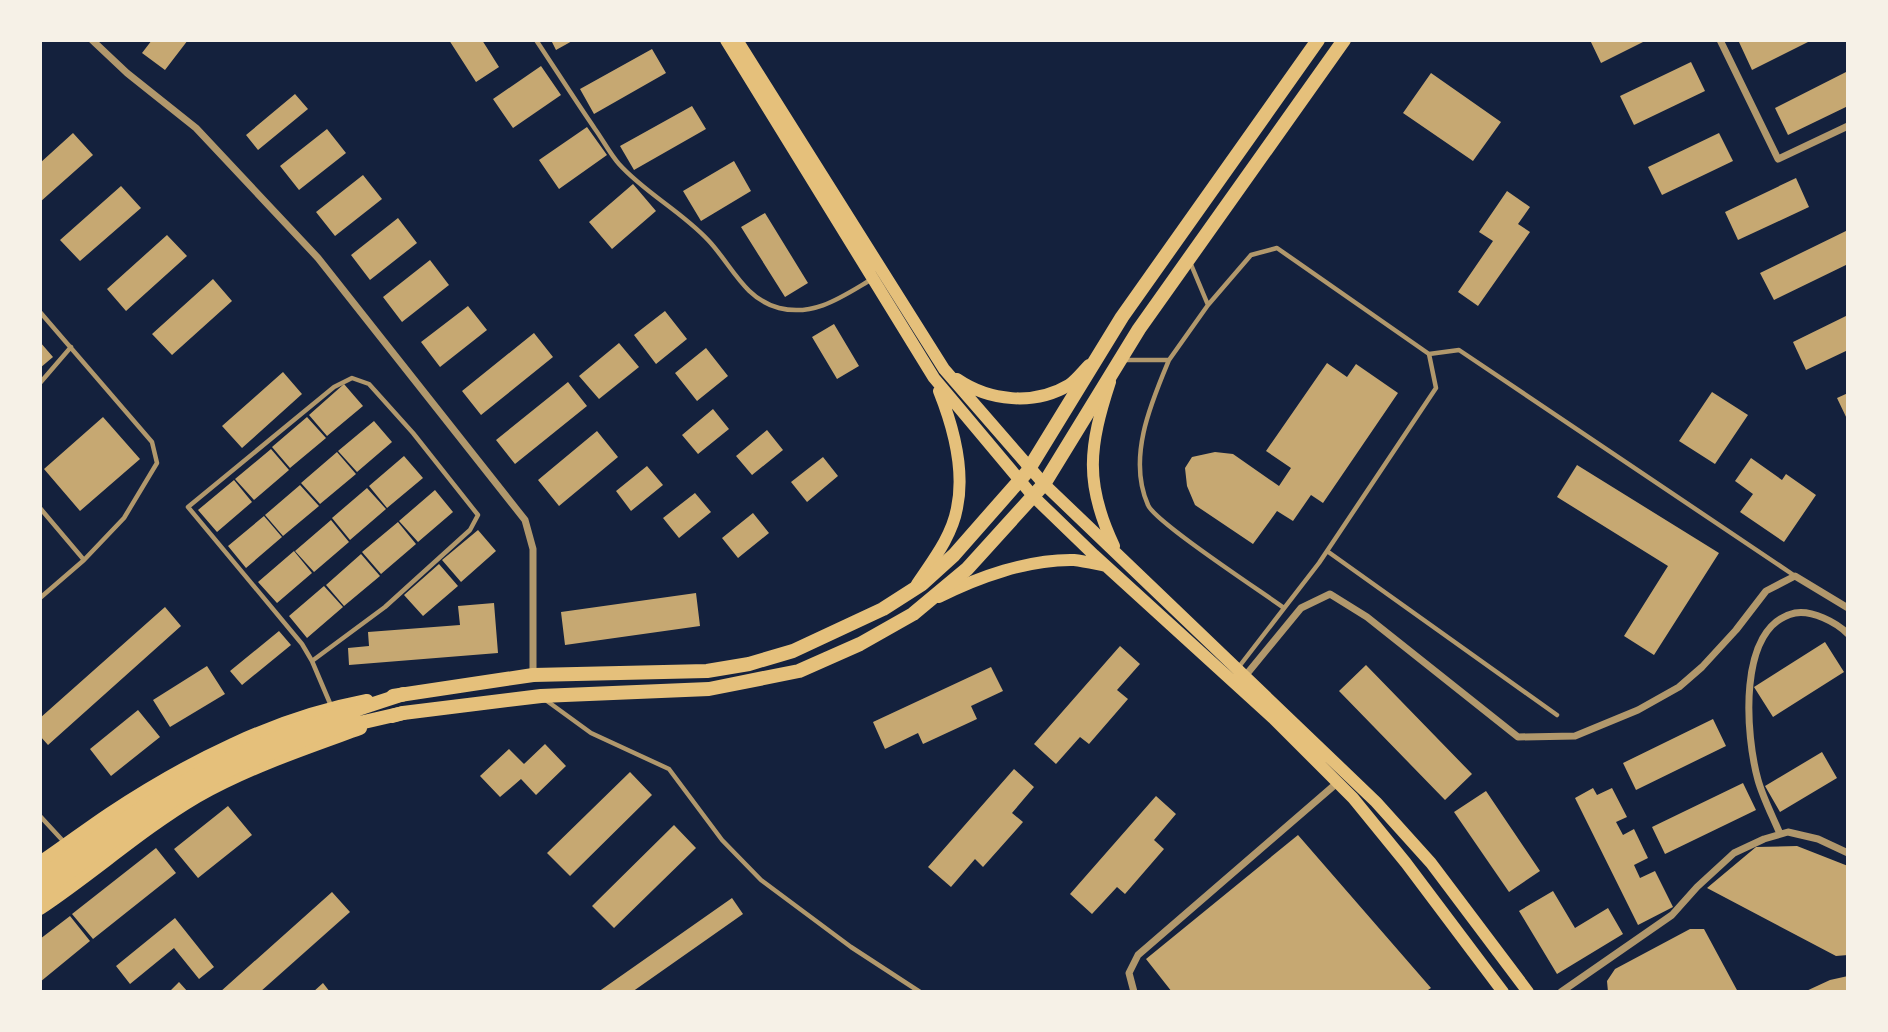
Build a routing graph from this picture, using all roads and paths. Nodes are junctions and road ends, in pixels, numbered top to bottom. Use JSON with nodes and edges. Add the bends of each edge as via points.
{"nodes":[{"id":1,"x":92,"y":40,"type":"edge"},
{"id":2,"x":536,"y":40,"type":"edge"},
{"id":3,"x":726,"y":40,"type":"edge"},
{"id":4,"x":737,"y":40,"type":"edge"},
{"id":5,"x":1318,"y":40,"type":"edge"},
{"id":6,"x":1344,"y":40,"type":"edge"},
{"id":7,"x":1720,"y":40,"type":"edge"},
{"id":8,"x":1848,"y":126,"type":"edge"},
{"id":9,"x":1189,"y":260,"type":"junction"},
{"id":10,"x":873,"y":278,"type":"junction"},
{"id":11,"x":1208,"y":305,"type":"junction"},
{"id":12,"x":40,"y":312,"type":"edge"},
{"id":13,"x":71,"y":347,"type":"junction"},
{"id":14,"x":1429,"y":354,"type":"junction"},
{"id":15,"x":1097,"y":358,"type":"junction"},
{"id":16,"x":1169,"y":360,"type":"junction"},
{"id":17,"x":1117,"y":365,"type":"junction"},
{"id":18,"x":939,"y":374,"type":"junction"},
{"id":19,"x":40,"y":383,"type":"edge"},
{"id":20,"x":1030,"y":467,"type":"junction"},
{"id":21,"x":1019,"y":481,"type":"junction"},
{"id":22,"x":1044,"y":484,"type":"junction"},
{"id":23,"x":1033,"y":496,"type":"junction"},
{"id":24,"x":40,"y":508,"type":"edge"},
{"id":25,"x":1327,"y":551,"type":"junction"},
{"id":26,"x":1117,"y":553,"type":"junction"},
{"id":27,"x":84,"y":560,"type":"junction"},
{"id":28,"x":1106,"y":566,"type":"junction"},
{"id":29,"x":1795,"y":576,"type":"junction"},
{"id":30,"x":913,"y":590,"type":"junction"},
{"id":31,"x":40,"y":598,"type":"edge"},
{"id":32,"x":926,"y":603,"type":"junction"},
{"id":33,"x":1284,"y":608,"type":"junction"},
{"id":34,"x":1848,"y":608,"type":"edge"},
{"id":35,"x":1848,"y":634,"type":"edge"},
{"id":36,"x":312,"y":661,"type":"junction"},
{"id":37,"x":1242,"y":671,"type":"junction"},
{"id":38,"x":534,"y":675,"type":"junction"},
{"id":39,"x":404,"y":694,"type":"junction"},
{"id":40,"x":541,"y":696,"type":"junction"},
{"id":41,"x":333,"y":708,"type":"junction"},
{"id":42,"x":403,"y":713,"type":"junction"},
{"id":43,"x":1557,"y":715,"type":"dead end"},
{"id":44,"x":324,"y":726,"type":"junction"},
{"id":45,"x":1337,"y":783,"type":"junction"},
{"id":46,"x":40,"y":816,"type":"edge"},
{"id":47,"x":1780,"y":834,"type":"junction"},
{"id":48,"x":67,"y":845,"type":"junction"},
{"id":49,"x":1848,"y":853,"type":"edge"},
{"id":50,"x":40,"y":863,"type":"edge"},
{"id":51,"x":40,"y":877,"type":"edge"},
{"id":52,"x":40,"y":893,"type":"edge"},
{"id":53,"x":40,"y":908,"type":"edge"},
{"id":54,"x":920,"y":992,"type":"edge"},
{"id":55,"x":1134,"y":992,"type":"edge"},
{"id":56,"x":1503,"y":992,"type":"edge"},
{"id":57,"x":1528,"y":992,"type":"edge"},
{"id":58,"x":1560,"y":992,"type":"edge"}],
"edges":[{"from":1,"to":38,"type":"street","via":[[195,128],[318,258],[525,520],[533,549]]},
{"from":2,"to":10,"type":"lane","via":[[619,164],[693,225],[748,291],[764,303],[782,309],[820,307]]},
{"from":3,"to":10,"type":"main road"},
{"from":4,"to":18,"type":"main road"},
{"from":5,"to":15,"type":"main road"},
{"from":6,"to":9,"type":"main road"},
{"from":7,"to":8,"type":"street","via":[[1778,159]]},
{"from":9,"to":11,"type":"lane"},
{"from":9,"to":17,"type":"main road"},
{"from":10,"to":18,"type":"main road"},
{"from":11,"to":14,"type":"lane","via":[[1251,255],[1277,248]]},
{"from":11,"to":16,"type":"lane"},
{"from":12,"to":13,"type":"lane"},
{"from":13,"to":19,"type":"lane"},
{"from":13,"to":27,"type":"lane","via":[[152,442],[157,463],[124,518]]},
{"from":14,"to":25,"type":"lane","via":[[1436,388]]},
{"from":14,"to":29,"type":"lane","via":[[1460,350]]},
{"from":15,"to":18,"type":"main road","via":[[1070,384],[1023,398],[1002,398]]},
{"from":15,"to":20,"type":"main road"},
{"from":16,"to":17,"type":"lane"},
{"from":16,"to":33,"type":"lane","via":[[1152,400],[1144,436],[1140,477],[1148,507]]},
{"from":17,"to":22,"type":"main road"},
{"from":17,"to":26,"type":"main road","via":[[1093,446],[1093,482],[1101,519]]},
{"from":18,"to":20,"type":"main road"},
{"from":18,"to":21,"type":"main road"},
{"from":18,"to":30,"type":"main road","via":[[956,447],[957,508],[942,545]]},
{"from":20,"to":21,"type":"main road"},
{"from":20,"to":22,"type":"main road"},
{"from":21,"to":23,"type":"main road"},
{"from":21,"to":30,"type":"main road","via":[[954,555]]},
{"from":22,"to":23,"type":"main road"},
{"from":22,"to":26,"type":"main road"},
{"from":23,"to":28,"type":"main road"},
{"from":23,"to":32,"type":"main road","via":[[967,569]]},
{"from":24,"to":27,"type":"lane"},
{"from":25,"to":33,"type":"lane"},
{"from":25,"to":43,"type":"lane"},
{"from":26,"to":37,"type":"main road"},
{"from":27,"to":31,"type":"lane"},
{"from":28,"to":32,"type":"main road","via":[[1074,560],[1007,570]]},
{"from":28,"to":45,"type":"main road","via":[[1273,718]]},
{"from":29,"to":34,"type":"street"},
{"from":29,"to":37,"type":"street","via":[[1766,591],[1736,630],[1679,687],[1576,736],[1518,737],[1367,617],[1330,594],[1301,608]]},
{"from":30,"to":38,"type":"main road","via":[[793,651],[749,664],[707,671]]},
{"from":32,"to":40,"type":"main road","via":[[860,645],[799,671],[709,689]]},
{"from":33,"to":37,"type":"lane"},
{"from":35,"to":47,"type":"street","via":[[1814,613],[1798,612],[1781,617],[1756,653],[1750,674],[1751,746],[1758,782]]},
{"from":36,"to":36,"type":"lane","via":[[188,507],[334,387],[352,378],[369,384],[478,515],[470,530],[385,607]]},
{"from":36,"to":41,"type":"lane"},
{"from":37,"to":57,"type":"main road","via":[[1404,831]]},
{"from":38,"to":39,"type":"main road"},
{"from":39,"to":41,"type":"main road"},
{"from":39,"to":44,"type":"main road"},
{"from":40,"to":42,"type":"main road"},
{"from":40,"to":54,"type":"lane","via":[[591,733],[669,769],[722,841],[761,880]]},
{"from":41,"to":48,"type":"main road","via":[[263,731],[210,755],[108,815]]},
{"from":42,"to":44,"type":"main road"},
{"from":42,"to":53,"type":"main road","via":[[243,773],[198,796]]},
{"from":44,"to":51,"type":"main road","via":[[231,758],[188,780]]},
{"from":44,"to":52,"type":"main road","via":[[193,788]]},
{"from":45,"to":55,"type":"street","via":[[1138,955],[1129,974]]},
{"from":45,"to":56,"type":"main road","via":[[1406,863]]},
{"from":46,"to":48,"type":"lane"},
{"from":47,"to":49,"type":"street","via":[[1818,839]]},
{"from":47,"to":58,"type":"street","via":[[1734,853],[1672,915]]},
{"from":48,"to":50,"type":"main road"}]}
